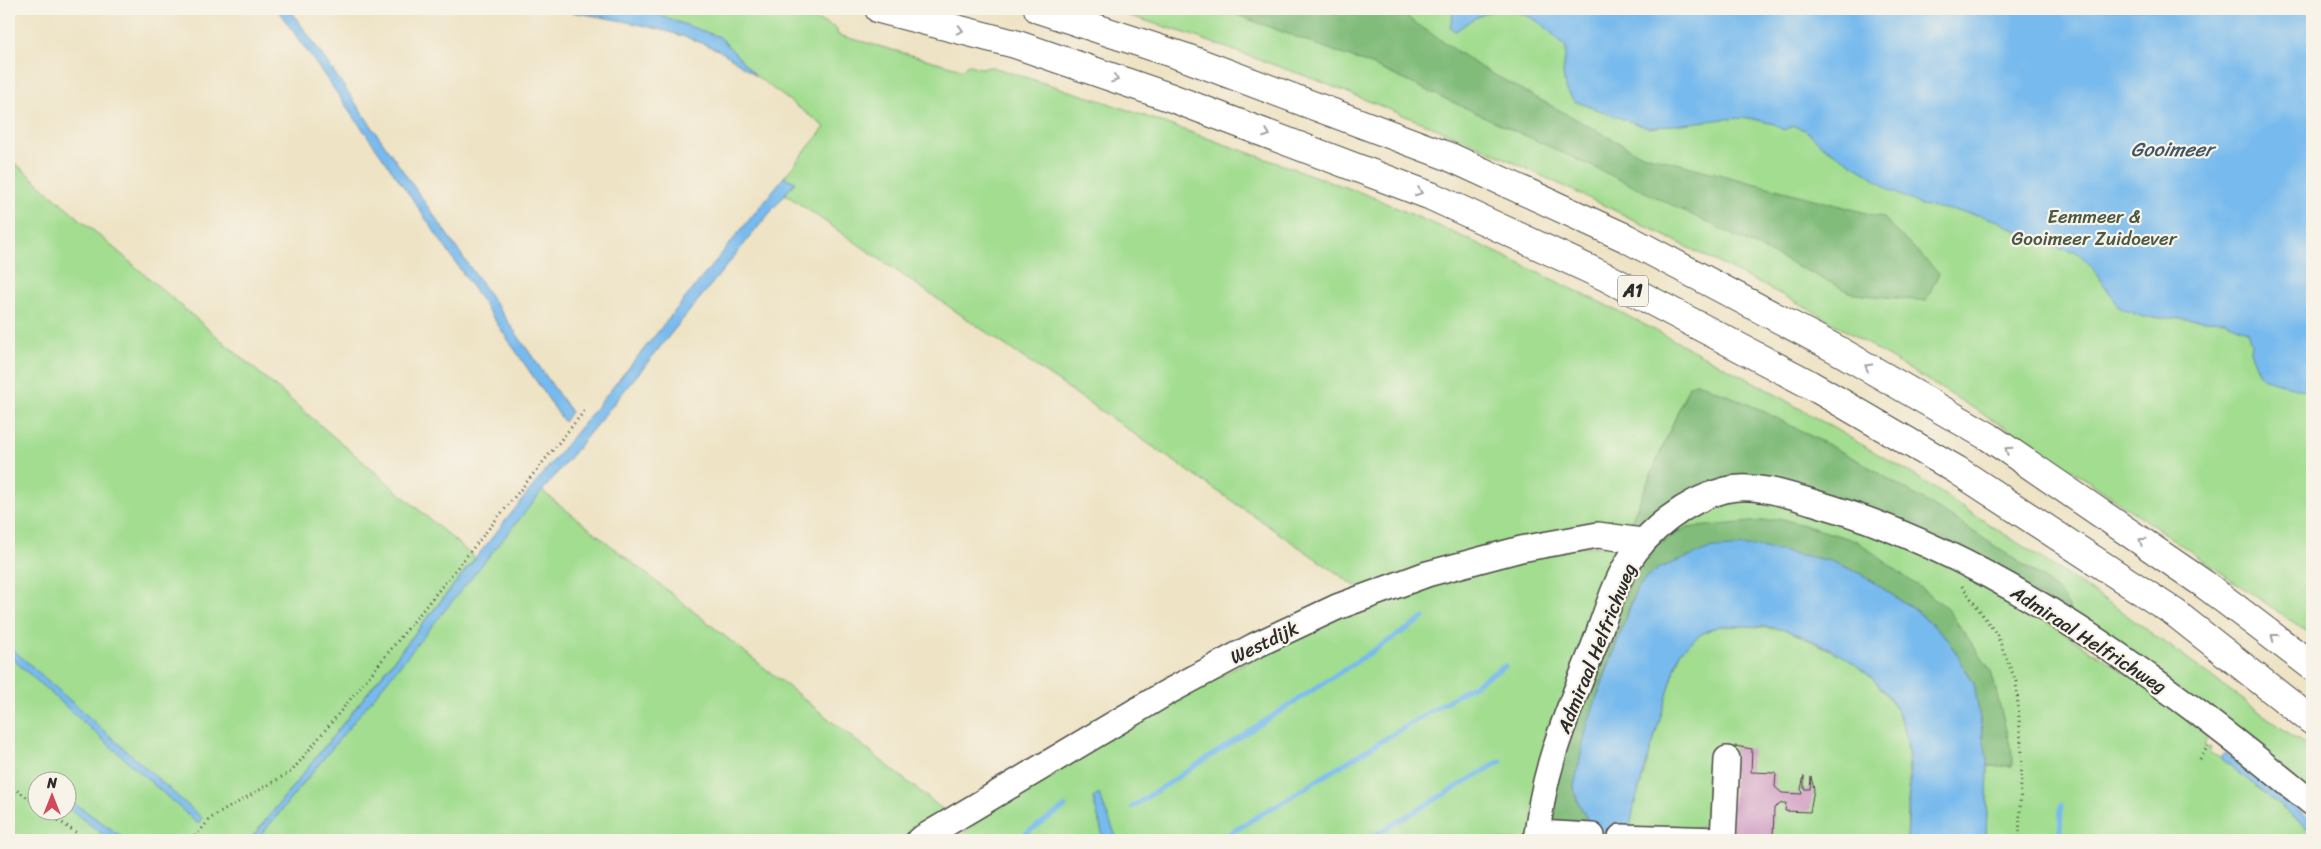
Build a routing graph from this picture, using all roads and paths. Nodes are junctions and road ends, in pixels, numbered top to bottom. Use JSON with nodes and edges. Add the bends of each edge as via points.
{"nodes":[{"id":1,"x":879,"y":9,"type":"edge"},
{"id":2,"x":1038,"y":9,"type":"edge"},
{"id":3,"x":586,"y":409,"type":"dead end"},
{"id":4,"x":1642,"y":541,"type":"junction"},
{"id":5,"x":1958,"y":581,"type":"dead end"},
{"id":6,"x":2312,"y":666,"type":"edge"},
{"id":7,"x":2312,"y":721,"type":"edge"},
{"id":8,"x":2209,"y":745,"type":"dead end"},
{"id":9,"x":1727,"y":759,"type":"dead end"},
{"id":10,"x":2200,"y":759,"type":"dead end"},
{"id":11,"x":9,"y":785,"type":"edge"},
{"id":12,"x":28,"y":798,"type":"edge"},
{"id":13,"x":2312,"y":803,"type":"edge"},
{"id":14,"x":61,"y":822,"type":"edge"},
{"id":15,"x":1592,"y":836,"type":"dead end"},
{"id":16,"x":1537,"y":837,"type":"edge"},
{"id":17,"x":1621,"y":837,"type":"dead end"},
{"id":18,"x":88,"y":840,"type":"edge"},
{"id":19,"x":192,"y":840,"type":"edge"},
{"id":20,"x":919,"y":840,"type":"edge"},
{"id":21,"x":1722,"y":840,"type":"edge"},
{"id":22,"x":2019,"y":840,"type":"edge"}],
"edges":[{"from":1,"to":7,"type":"highway","number":"A1","one_way":true,"via":[[1015,44],[1172,98],[1431,196],[1606,277],[1809,384],[1957,470],[2176,613]]},
{"from":6,"to":2,"type":"highway","number":"A1","one_way":true,"via":[[2204,584],[1989,437],[1836,349],[1626,238],[1450,157],[1187,58]]},
{"from":3,"to":19,"type":"path","via":[[292,771],[211,818]]},
{"from":4,"to":13,"type":"street","name":"Admiraal Helfrichweg","via":[[1706,496],[1729,489],[1770,490],[1842,510],[1954,558],[2052,611],[2186,704]]},
{"from":4,"to":16,"type":"street","name":"Admiraal Helfrichweg","via":[[1625,567],[1572,701],[1544,786]]},
{"from":4,"to":20,"type":"street","name":"Westdijk","via":[[1598,535],[1521,549],[1427,574],[1337,606],[1166,693]]},
{"from":5,"to":22,"type":"path","via":[[1997,635],[2016,682],[2022,754]]},
{"from":8,"to":10,"type":"path"},
{"from":9,"to":21,"type":"street"},
{"from":11,"to":12,"type":"path"},
{"from":14,"to":18,"type":"path"},
{"from":15,"to":16,"type":"street"},
{"from":17,"to":21,"type":"street"}]}
